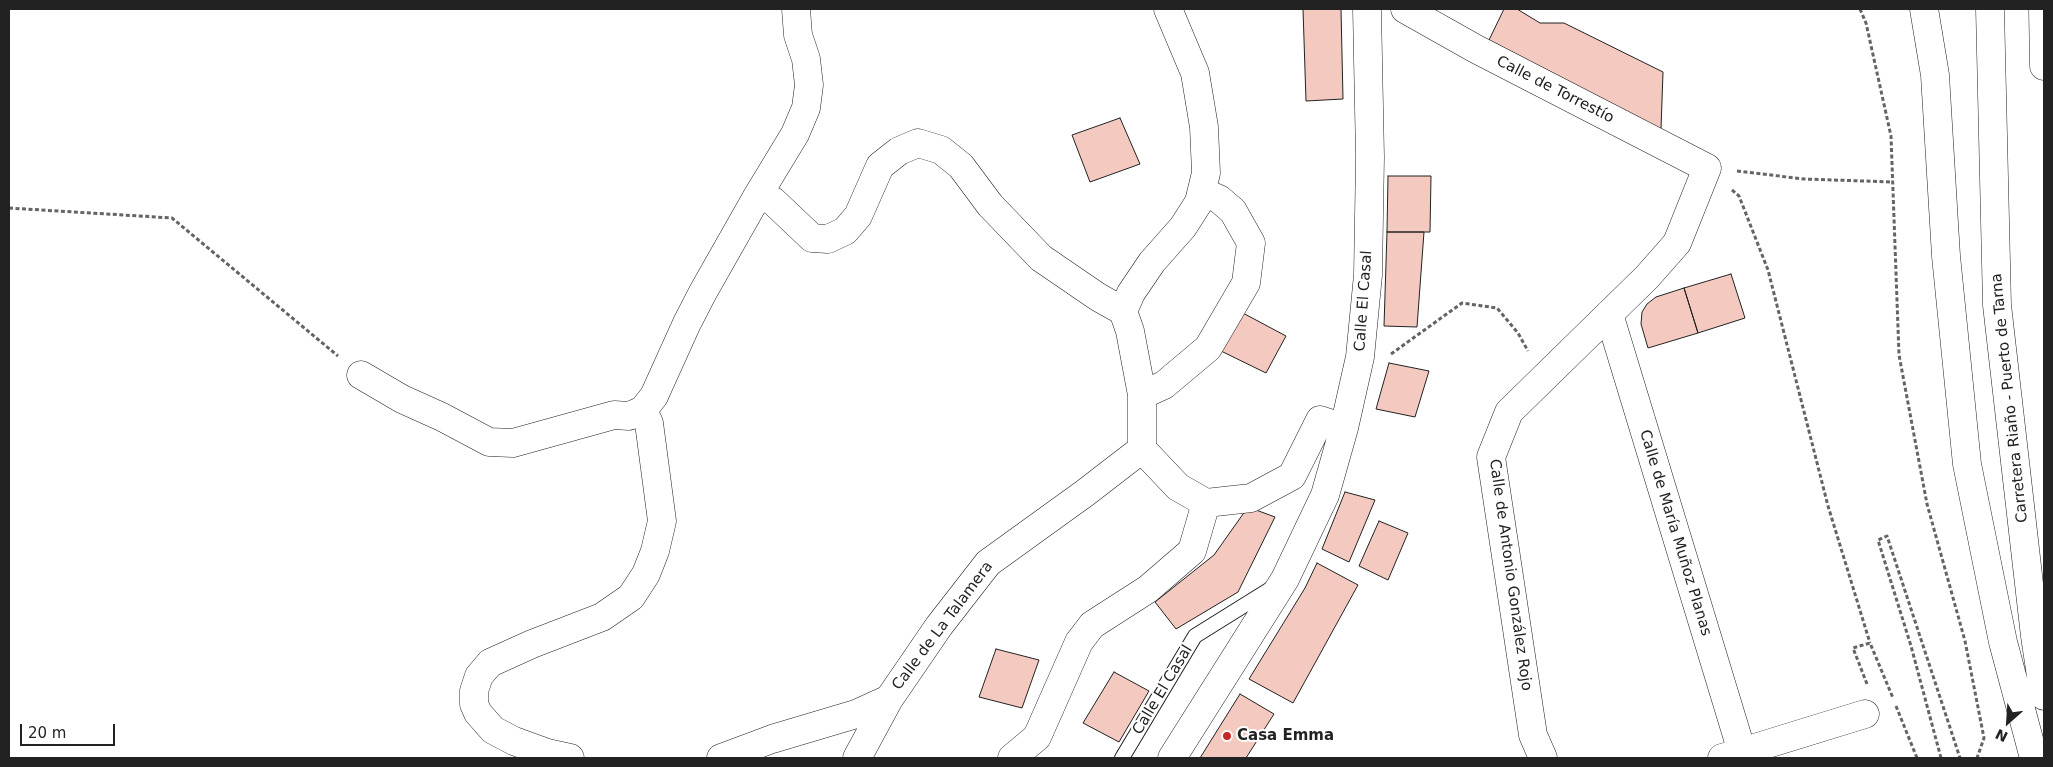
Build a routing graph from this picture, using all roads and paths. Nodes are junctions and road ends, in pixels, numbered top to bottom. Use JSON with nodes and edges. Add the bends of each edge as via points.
{"nodes":[{"id":1,"x":796,"y":9,"type":"edge"},
{"id":2,"x":1168,"y":9,"type":"edge"},
{"id":3,"x":1367,"y":9,"type":"edge"},
{"id":4,"x":1405,"y":9,"type":"edge"},
{"id":5,"x":1860,"y":9,"type":"edge"},
{"id":6,"x":1924,"y":9,"type":"edge"},
{"id":7,"x":1990,"y":9,"type":"edge"},
{"id":8,"x":2043,"y":9,"type":"edge"},
{"id":9,"x":2044,"y":66,"type":"edge"},
{"id":10,"x":1707,"y":168,"type":"junction"},
{"id":11,"x":1893,"y":182,"type":"junction"},
{"id":12,"x":1203,"y":192,"type":"junction"},
{"id":13,"x":758,"y":195,"type":"junction"},
{"id":14,"x":9,"y":208,"type":"edge"},
{"id":15,"x":1123,"y":311,"type":"junction"},
{"id":16,"x":1609,"y":314,"type":"junction"},
{"id":17,"x":1360,"y":357,"type":"junction"},
{"id":18,"x":361,"y":375,"type":"joint"},
{"id":19,"x":1544,"y":377,"type":"junction"},
{"id":20,"x":1142,"y":395,"type":"junction"},
{"id":21,"x":643,"y":410,"type":"junction"},
{"id":22,"x":1344,"y":428,"type":"junction"},
{"id":23,"x":1142,"y":449,"type":"junction"},
{"id":24,"x":1206,"y":503,"type":"junction"},
{"id":25,"x":1285,"y":580,"type":"junction"},
{"id":26,"x":1870,"y":642,"type":"dead end"},
{"id":27,"x":2044,"y":696,"type":"edge"},
{"id":28,"x":888,"y":699,"type":"junction"},
{"id":29,"x":1865,"y":714,"type":"dead end"},
{"id":30,"x":1732,"y":755,"type":"edge"},
{"id":31,"x":570,"y":758,"type":"edge"},
{"id":32,"x":721,"y":758,"type":"edge"},
{"id":33,"x":857,"y":758,"type":"edge"},
{"id":34,"x":1012,"y":758,"type":"edge"},
{"id":35,"x":1122,"y":758,"type":"edge"},
{"id":36,"x":1172,"y":758,"type":"edge"},
{"id":37,"x":1543,"y":758,"type":"edge"},
{"id":38,"x":1940,"y":758,"type":"edge"},
{"id":39,"x":1960,"y":758,"type":"edge"},
{"id":40,"x":1977,"y":758,"type":"edge"},
{"id":41,"x":2034,"y":758,"type":"edge"}],
"edges":[{"from":1,"to":13,"type":"main road","via":[[809,85],[806,108],[796,134]]},
{"from":2,"to":12,"type":"main road","via":[[1195,73],[1204,127],[1206,174]]},
{"from":3,"to":17,"type":"main road","name":"Calle El Casal","via":[[1370,177],[1368,275]]},
{"from":4,"to":10,"type":"main road","name":"Calle de Torrestío"},
{"from":5,"to":11,"type":"path","via":[[1866,23],[1891,136]]},
{"from":6,"to":41,"type":"main road","via":[[1935,75],[1946,256],[1967,464],[2002,642]]},
{"from":7,"to":27,"type":"main road","name":"Carretera Riaño - Puerto de Tarna","via":[[1997,305]]},
{"from":8,"to":9,"type":"main road"},
{"from":10,"to":11,"type":"path","via":[[1804,179]]},
{"from":10,"to":16,"type":"main road","name":"Calle de Antonio González Rojo","via":[[1677,244]]},
{"from":10,"to":26,"type":"path","via":[[1739,196],[1768,270],[1828,506]]},
{"from":11,"to":40,"type":"path","via":[[1899,355],[1927,504],[1964,641],[1984,738]]},
{"from":12,"to":15,"type":"main road","via":[[1183,227],[1152,262],[1131,293]]},
{"from":12,"to":20,"type":"main road","via":[[1220,199],[1233,211],[1247,234],[1251,243],[1246,282],[1208,348],[1164,385]]},
{"from":13,"to":15,"type":"main road","via":[[773,201],[812,238],[828,238],[845,231],[858,216],[880,166],[918,143],[941,150],[962,166],[990,205],[1041,258],[1098,298]]},
{"from":13,"to":21,"type":"main road","via":[[699,300],[654,396]]},
{"from":14,"to":18,"type":"path","via":[[172,218]]},
{"from":15,"to":20,"type":"main road"},
{"from":16,"to":19,"type":"main road","name":"Calle de Antonio González Rojo"},
{"from":16,"to":30,"type":"main road","name":"Calle de María Muñoz Planas","via":[[1721,685]]},
{"from":17,"to":19,"type":"path","via":[[1382,361],[1462,303],[1496,308],[1518,333]]},
{"from":17,"to":22,"type":"main road","name":"Calle El Casal"},
{"from":18,"to":21,"type":"main road","via":[[489,442],[513,443]]},
{"from":19,"to":37,"type":"main road","name":"Calle de Antonio González Rojo","via":[[1509,412],[1491,457],[1533,735]]},
{"from":20,"to":23,"type":"main road"},
{"from":21,"to":31,"type":"main road","via":[[649,423],[662,521],[646,574],[631,597],[602,617],[490,663],[479,676],[474,691],[478,713],[493,730],[514,742]]},
{"from":22,"to":24,"type":"main road","via":[[1320,420],[1292,476],[1251,498]]},
{"from":22,"to":25,"type":"main road","name":"Calle El Casal","via":[[1325,495]]},
{"from":23,"to":24,"type":"main road","via":[[1178,487]]},
{"from":23,"to":28,"type":"main road","name":"Calle de La Talamera","via":[[988,562]]},
{"from":24,"to":34,"type":"main road","via":[[1192,551],[1148,589],[1092,625],[1079,642],[1037,737]]},
{"from":25,"to":35,"type":"lane","name":"Calle El Casal","via":[[1195,636]]},
{"from":25,"to":36,"type":"main road","name":"Calle El Casal"},
{"from":28,"to":32,"type":"main road","name":"Calle de La Talamera","via":[[856,714]]},
{"from":28,"to":33,"type":"main road"},
{"from":29,"to":30,"type":"main road"},
{"from":38,"to":39,"type":"path","via":[[1911,646],[1878,540],[1887,536]]}]}
